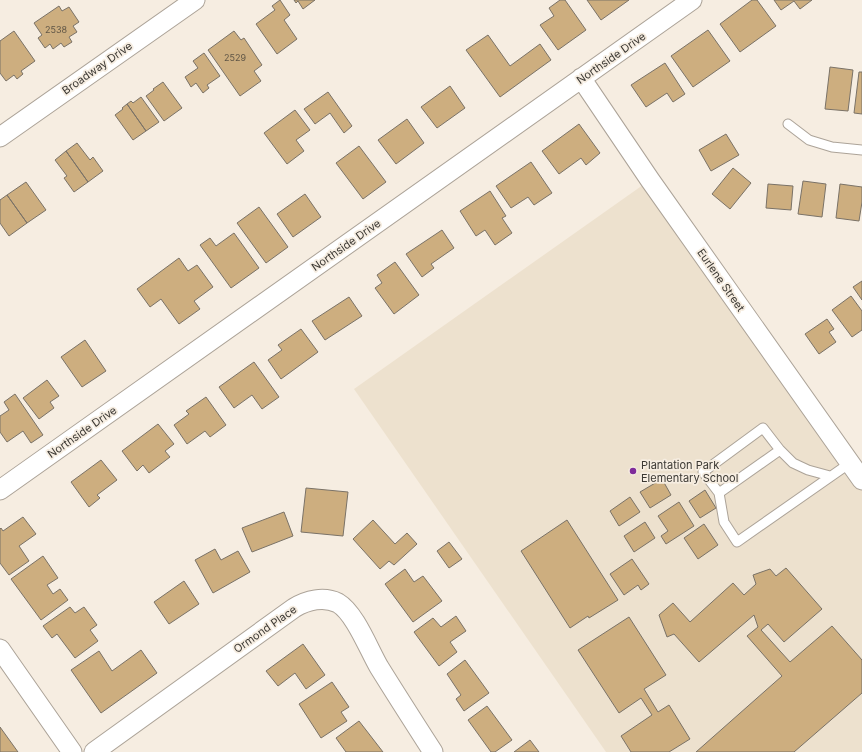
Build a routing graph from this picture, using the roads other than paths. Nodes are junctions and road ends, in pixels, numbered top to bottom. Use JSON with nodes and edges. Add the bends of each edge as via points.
{"nodes":[{"id":1,"x":195,"y":0,"type":"edge"},
{"id":2,"x":692,"y":0,"type":"edge"},
{"id":3,"x":581,"y":78,"type":"junction"},
{"id":4,"x":788,"y":124,"type":"dead end"},
{"id":5,"x":0,"y":137,"type":"edge"},
{"id":6,"x":862,"y":150,"type":"edge"},
{"id":7,"x":780,"y":450,"type":"junction"},
{"id":8,"x":850,"y":463,"type":"junction"},
{"id":9,"x":830,"y":476,"type":"junction"},
{"id":10,"x":862,"y":480,"type":"edge"},
{"id":11,"x":0,"y":490,"type":"edge"},
{"id":12,"x":719,"y":494,"type":"junction"},
{"id":13,"x":0,"y":650,"type":"edge"},
{"id":14,"x":72,"y":752,"type":"edge"},
{"id":15,"x":94,"y":752,"type":"edge"},
{"id":16,"x":433,"y":752,"type":"edge"}],
"edges":[{"from":1,"to":5,"type":"street","name":"Broadway Drive"},
{"from":2,"to":3,"type":"street","name":"Northside Drive"},
{"from":3,"to":8,"type":"street","name":"Eurlene Street","via":[[654,186]]},
{"from":3,"to":11,"type":"street","name":"Northside Drive"},
{"from":4,"to":6,"type":"lane","via":[[809,140],[832,148]]},
{"from":7,"to":9,"type":"lane","via":[[793,463]]},
{"from":7,"to":12,"type":"lane"},
{"from":7,"to":12,"type":"lane","via":[[763,428],[703,472]]},
{"from":8,"to":9,"type":"lane"},
{"from":8,"to":10,"type":"street","name":"Eurlene Street"},
{"from":9,"to":12,"type":"lane","via":[[737,542],[724,522]]},
{"from":13,"to":14,"type":"street"},
{"from":15,"to":16,"type":"street","name":"Ormond Place","via":[[294,608],[304,602],[325,600],[338,603],[348,612]]}]}
